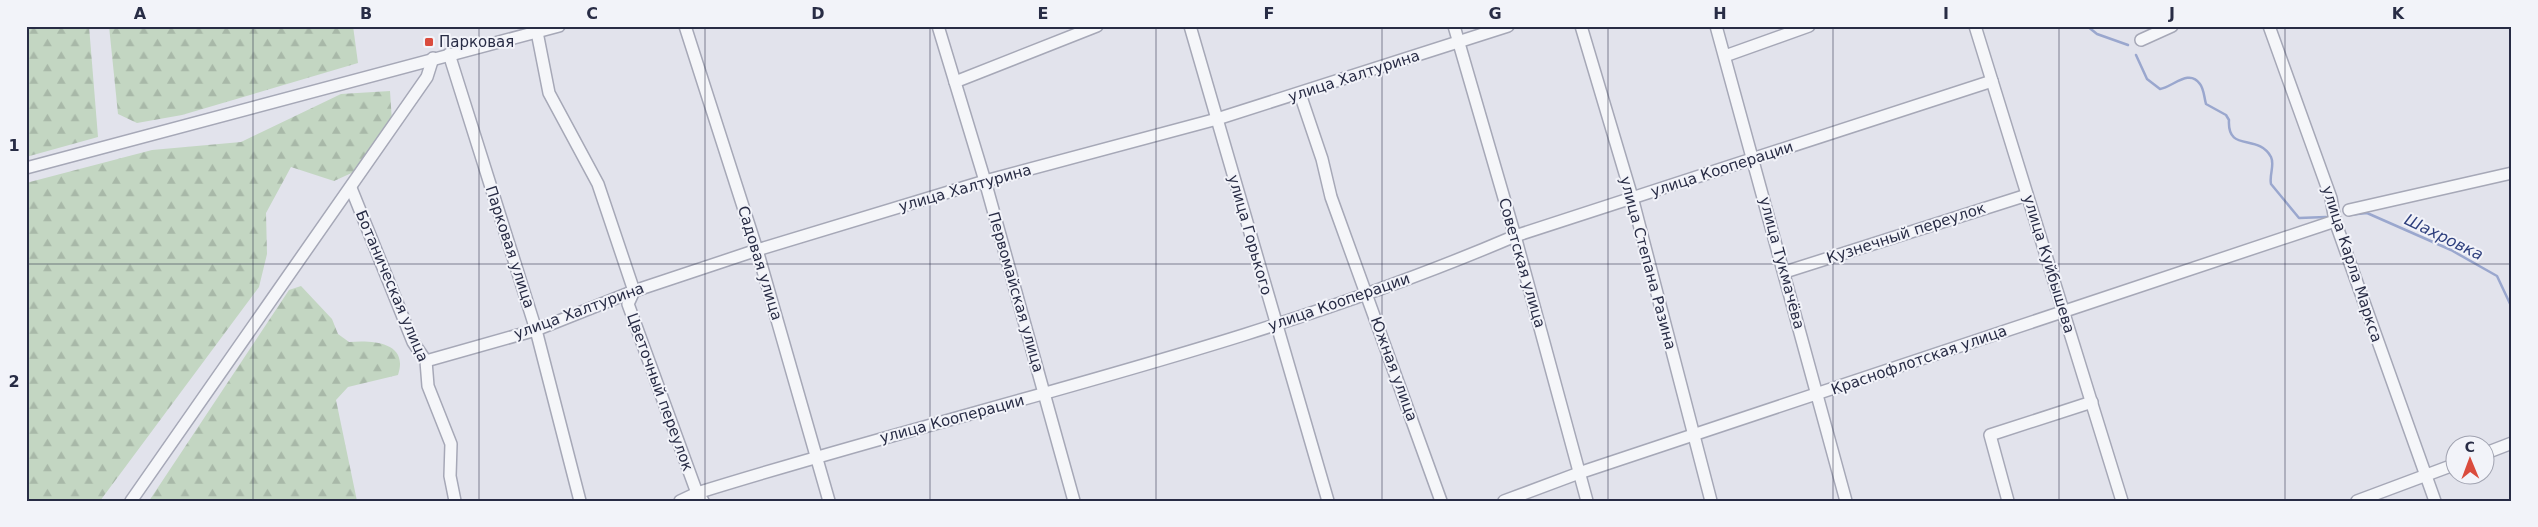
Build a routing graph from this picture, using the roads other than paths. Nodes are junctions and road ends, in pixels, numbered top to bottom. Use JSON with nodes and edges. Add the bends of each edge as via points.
{"nodes":[{"id":1,"x":559,"y":26,"type":"edge"},
{"id":2,"x":685,"y":26,"type":"edge"},
{"id":3,"x":938,"y":26,"type":"edge"},
{"id":4,"x":1097,"y":26,"type":"edge"},
{"id":5,"x":1190,"y":26,"type":"edge"},
{"id":6,"x":1454,"y":26,"type":"edge"},
{"id":7,"x":1508,"y":26,"type":"edge"},
{"id":8,"x":1581,"y":26,"type":"edge"},
{"id":9,"x":1716,"y":26,"type":"edge"},
{"id":10,"x":1809,"y":26,"type":"edge"},
{"id":11,"x":1975,"y":26,"type":"edge"},
{"id":12,"x":2172,"y":26,"type":"edge"},
{"id":13,"x":2269,"y":26,"type":"edge"},
{"id":14,"x":537,"y":32,"type":"junction"},
{"id":15,"x":2141,"y":40,"type":"dead end"},
{"id":16,"x":1458,"y":42,"type":"junction"},
{"id":17,"x":449,"y":54,"type":"junction"},
{"id":18,"x":1725,"y":56,"type":"junction"},
{"id":19,"x":433,"y":58,"type":"junction"},
{"id":20,"x":1992,"y":81,"type":"junction"},
{"id":21,"x":955,"y":82,"type":"junction"},
{"id":22,"x":1300,"y":94,"type":"junction"},
{"id":23,"x":1217,"y":119,"type":"junction"},
{"id":24,"x":1754,"y":159,"type":"junction"},
{"id":25,"x":26,"y":168,"type":"edge"},
{"id":26,"x":2512,"y":173,"type":"edge"},
{"id":27,"x":985,"y":181,"type":"junction"},
{"id":28,"x":351,"y":188,"type":"junction"},
{"id":29,"x":2027,"y":195,"type":"junction"},
{"id":30,"x":1632,"y":197,"type":"junction"},
{"id":31,"x":2349,"y":210,"type":"dead end"},
{"id":32,"x":2335,"y":221,"type":"junction"},
{"id":33,"x":1515,"y":236,"type":"junction"},
{"id":34,"x":757,"y":250,"type":"junction"},
{"id":35,"x":1785,"y":272,"type":"junction"},
{"id":36,"x":634,"y":291,"type":"junction"},
{"id":37,"x":1367,"y":293,"type":"junction"},
{"id":38,"x":2063,"y":311,"type":"junction"},
{"id":39,"x":1276,"y":324,"type":"junction"},
{"id":40,"x":536,"y":330,"type":"junction"},
{"id":41,"x":426,"y":361,"type":"junction"},
{"id":42,"x":1045,"y":394,"type":"junction"},
{"id":43,"x":1816,"y":395,"type":"junction"},
{"id":44,"x":2092,"y":402,"type":"junction"},
{"id":45,"x":1694,"y":436,"type":"junction"},
{"id":46,"x":2512,"y":443,"type":"edge"},
{"id":47,"x":2496,"y":449,"type":"edge"},
{"id":48,"x":816,"y":456,"type":"junction"},
{"id":49,"x":2446,"y":468,"type":"edge"},
{"id":50,"x":1579,"y":473,"type":"junction"},
{"id":51,"x":2426,"y":475,"type":"junction"},
{"id":52,"x":700,"y":497,"type":"edge"},
{"id":53,"x":131,"y":501,"type":"edge"},
{"id":54,"x":455,"y":501,"type":"edge"},
{"id":55,"x":580,"y":501,"type":"edge"},
{"id":56,"x":680,"y":501,"type":"edge"},
{"id":57,"x":829,"y":501,"type":"edge"},
{"id":58,"x":1074,"y":501,"type":"edge"},
{"id":59,"x":1328,"y":501,"type":"edge"},
{"id":60,"x":1440,"y":501,"type":"edge"},
{"id":61,"x":1504,"y":501,"type":"edge"},
{"id":62,"x":1586,"y":501,"type":"edge"},
{"id":63,"x":1711,"y":501,"type":"edge"},
{"id":64,"x":1846,"y":501,"type":"edge"},
{"id":65,"x":2008,"y":501,"type":"edge"},
{"id":66,"x":2122,"y":501,"type":"edge"},
{"id":67,"x":2357,"y":501,"type":"edge"},
{"id":68,"x":2435,"y":501,"type":"edge"}],
"edges":[{"from":1,"to":14,"type":"street"},
{"from":2,"to":34,"type":"street","name":"Садовая улица"},
{"from":3,"to":21,"type":"street","name":"Первомайская улица"},
{"from":4,"to":21,"type":"street"},
{"from":5,"to":23,"type":"street","name":"улица Горького"},
{"from":6,"to":16,"type":"street","name":"Советская улица"},
{"from":7,"to":16,"type":"street","name":"улица Халтурина"},
{"from":8,"to":30,"type":"street","name":"улица Степана Разина"},
{"from":9,"to":18,"type":"street","name":"улица Тукмачёва"},
{"from":10,"to":18,"type":"street"},
{"from":11,"to":20,"type":"street","name":"улица Куйбышева"},
{"from":12,"to":15,"type":"street"},
{"from":13,"to":32,"type":"street","name":"улица Карла Маркса","via":[[2331,198]]},
{"from":14,"to":17,"type":"street"},
{"from":14,"to":36,"type":"street","name":"Цветочный переулок","via":[[549,93],[598,184]]},
{"from":16,"to":22,"type":"street","name":"улица Халтурина"},
{"from":16,"to":33,"type":"street","name":"Советская улица"},
{"from":17,"to":19,"type":"street"},
{"from":17,"to":40,"type":"street","name":"Парковая улица"},
{"from":18,"to":24,"type":"street","name":"улица Тукмачёва"},
{"from":19,"to":25,"type":"street"},
{"from":19,"to":28,"type":"street","via":[[427,77]]},
{"from":20,"to":24,"type":"street","name":"улица Кооперации"},
{"from":20,"to":29,"type":"street","name":"улица Куйбышева"},
{"from":21,"to":27,"type":"street","name":"Первомайская улица"},
{"from":22,"to":23,"type":"street","name":"улица Халтурина"},
{"from":22,"to":37,"type":"street","name":"Южная улица","via":[[1331,197]]},
{"from":23,"to":27,"type":"street","name":"улица Халтурина"},
{"from":23,"to":39,"type":"street","name":"улица Горького"},
{"from":24,"to":30,"type":"street","name":"улица Кооперации"},
{"from":24,"to":35,"type":"street","name":"улица Тукмачёва"},
{"from":26,"to":31,"type":"street"},
{"from":27,"to":34,"type":"street","name":"улица Халтурина"},
{"from":27,"to":42,"type":"street","name":"Первомайская улица"},
{"from":28,"to":41,"type":"street","name":"Ботаническая улица","via":[[413,342]]},
{"from":28,"to":53,"type":"street"},
{"from":29,"to":35,"type":"street","name":"Кузнечный переулок"},
{"from":29,"to":38,"type":"street","name":"улица Куйбышева"},
{"from":30,"to":33,"type":"street","name":"улица Кооперации"},
{"from":30,"to":45,"type":"street","name":"улица Степана Разина"},
{"from":32,"to":38,"type":"street","name":"Краснофлотская улица"},
{"from":32,"to":51,"type":"street","name":"улица Карла Маркса"},
{"from":33,"to":37,"type":"street","name":"улица Кооперации","via":[[1451,264]]},
{"from":33,"to":50,"type":"street","name":"Советская улица"},
{"from":34,"to":36,"type":"street","name":"улица Халтурина"},
{"from":34,"to":48,"type":"street","name":"Садовая улица"},
{"from":35,"to":43,"type":"street","name":"улица Тукмачёва"},
{"from":36,"to":40,"type":"street","name":"улица Халтурина"},
{"from":36,"to":52,"type":"street","name":"Цветочный переулок","via":[[628,304]]},
{"from":37,"to":39,"type":"street","name":"улица Кооперации"},
{"from":37,"to":60,"type":"street","name":"Южная улица"},
{"from":38,"to":43,"type":"street","name":"Краснофлотская улица"},
{"from":38,"to":44,"type":"street","name":"улица Куйбышева"},
{"from":39,"to":42,"type":"street","name":"улица Кооперации"},
{"from":39,"to":59,"type":"street","name":"улица Горького"},
{"from":40,"to":41,"type":"street","name":"улица Халтурина"},
{"from":40,"to":55,"type":"street","name":"Парковая улица"},
{"from":41,"to":54,"type":"street","name":"Ботаническая улица","via":[[428,386],[451,444],[450,476]]},
{"from":42,"to":48,"type":"street","name":"улица Кооперации"},
{"from":42,"to":58,"type":"street","name":"Первомайская улица"},
{"from":43,"to":45,"type":"street","name":"Краснофлотская улица"},
{"from":43,"to":64,"type":"street","name":"улица Тукмачёва"},
{"from":44,"to":65,"type":"street","via":[[1990,435]]},
{"from":44,"to":66,"type":"street","name":"улица Куйбышева"},
{"from":45,"to":50,"type":"street","name":"Краснофлотская улица"},
{"from":45,"to":63,"type":"street","name":"улица Степана Разина"},
{"from":46,"to":47,"type":"street"},
{"from":48,"to":52,"type":"street","name":"улица Кооперации"},
{"from":48,"to":57,"type":"street","name":"Садовая улица"},
{"from":49,"to":51,"type":"street"},
{"from":50,"to":61,"type":"street","name":"Краснофлотская улица"},
{"from":50,"to":62,"type":"street","name":"Советская улица"},
{"from":51,"to":67,"type":"street"},
{"from":51,"to":68,"type":"street","name":"улица Карла Маркса"},
{"from":52,"to":56,"type":"street","name":"улица Кооперации"}]}
